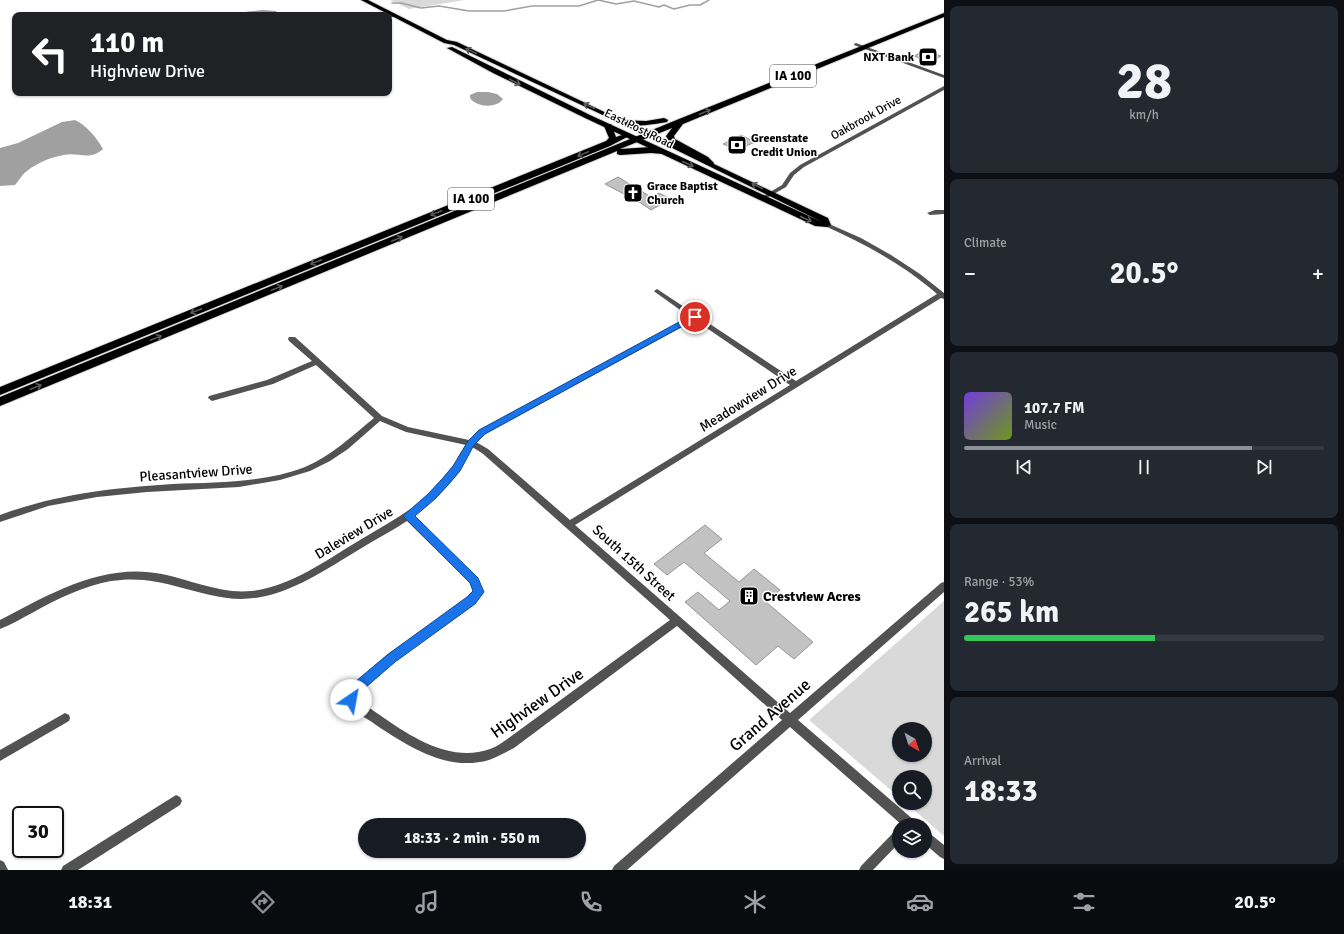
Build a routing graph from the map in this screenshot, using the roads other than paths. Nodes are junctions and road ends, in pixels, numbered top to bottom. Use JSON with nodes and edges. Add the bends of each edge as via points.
{"nodes":[{"id":1,"x":364,"y":0,"type":"edge"},
{"id":2,"x":944,"y":10,"type":"edge"},
{"id":3,"x":384,"y":12,"type":"edge"},
{"id":4,"x":944,"y":15,"type":"edge"},
{"id":5,"x":392,"y":16,"type":"edge"},
{"id":6,"x":446,"y":42,"type":"junction"},
{"id":7,"x":860,"y":46,"type":"junction"},
{"id":8,"x":944,"y":77,"type":"edge"},
{"id":9,"x":944,"y":88,"type":"edge"},
{"id":10,"x":664,"y":120,"type":"junction"},
{"id":11,"x":682,"y":121,"type":"junction"},
{"id":12,"x":622,"y":122,"type":"junction"},
{"id":13,"x":608,"y":126,"type":"junction"},
{"id":14,"x":627,"y":135,"type":"junction"},
{"id":15,"x":639,"y":135,"type":"junction"},
{"id":16,"x":650,"y":135,"type":"junction"},
{"id":17,"x":607,"y":144,"type":"junction"},
{"id":18,"x":660,"y":152,"type":"junction"},
{"id":19,"x":603,"y":154,"type":"junction"},
{"id":20,"x":710,"y":163,"type":"junction"},
{"id":21,"x":772,"y":193,"type":"junction"},
{"id":22,"x":763,"y":198,"type":"junction"},
{"id":23,"x":944,"y":212,"type":"edge"},
{"id":24,"x":930,"y":213,"type":"dead end"},
{"id":25,"x":827,"y":224,"type":"junction"},
{"id":26,"x":657,"y":291,"type":"dead end"},
{"id":27,"x":943,"y":296,"type":"edge"},
{"id":28,"x":695,"y":317,"type":"junction"},
{"id":29,"x":292,"y":339,"type":"dead end"},
{"id":30,"x":316,"y":362,"type":"junction"},
{"id":31,"x":796,"y":385,"type":"junction"},
{"id":32,"x":0,"y":391,"type":"edge"},
{"id":33,"x":212,"y":398,"type":"dead end"},
{"id":34,"x":0,"y":402,"type":"edge"},
{"id":35,"x":378,"y":418,"type":"junction"},
{"id":36,"x":471,"y":443,"type":"junction"},
{"id":37,"x":408,"y":516,"type":"junction"},
{"id":38,"x":0,"y":519,"type":"edge"},
{"id":39,"x":569,"y":525,"type":"junction"},
{"id":40,"x":944,"y":586,"type":"edge"},
{"id":41,"x":677,"y":621,"type":"junction"},
{"id":42,"x":0,"y":625,"type":"edge"},
{"id":43,"x":65,"y":718,"type":"dead end"},
{"id":44,"x":790,"y":720,"type":"junction"},
{"id":45,"x":0,"y":756,"type":"edge"},
{"id":46,"x":176,"y":801,"type":"dead end"},
{"id":47,"x":902,"y":818,"type":"edge"},
{"id":48,"x":892,"y":842,"type":"edge"},
{"id":49,"x":932,"y":843,"type":"edge"},
{"id":50,"x":944,"y":853,"type":"edge"},
{"id":51,"x":0,"y":866,"type":"edge"},
{"id":52,"x":2,"y":870,"type":"edge"},
{"id":53,"x":67,"y":870,"type":"edge"},
{"id":54,"x":618,"y":870,"type":"edge"},
{"id":55,"x":865,"y":870,"type":"edge"}],
"edges":[{"from":1,"to":3,"type":"main road","name":"East Post Road"},
{"from":2,"to":7,"type":"highway","number":"IA 100"},
{"from":4,"to":7,"type":"highway","number":"IA 100"},
{"from":5,"to":6,"type":"main road","name":"East Post Road"},
{"from":12,"to":6,"type":"main road","name":"East Post Road","one_way":true,"via":[[455,43]]},
{"from":6,"to":13,"type":"main road","name":"East Post Road","one_way":true,"via":[[448,47]]},
{"from":7,"to":8,"type":"street"},
{"from":7,"to":10,"type":"highway","number":"IA 100"},
{"from":11,"to":7,"type":"highway","number":"IA 100","one_way":true},
{"from":9,"to":21,"type":"street","name":"Oakbrook Drive","via":[[802,166],[792,174],[784,186]]},
{"from":10,"to":12,"type":"highway","via":[[646,123]]},
{"from":10,"to":15,"type":"highway","number":"IA 100"},
{"from":11,"to":16,"type":"highway","number":"IA 100"},
{"from":11,"to":20,"type":"highway","via":[[670,136],[672,140]]},
{"from":12,"to":15,"type":"main road","name":"East Post Road"},
{"from":13,"to":14,"type":"main road","name":"East Post Road"},
{"from":13,"to":17,"type":"highway","via":[[613,139]]},
{"from":14,"to":15,"type":"highway","number":"IA 100"},
{"from":14,"to":17,"type":"highway","number":"IA 100"},
{"from":15,"to":16,"type":"highway","number":"IA 100"},
{"from":15,"to":18,"type":"main road","name":"East Post Road"},
{"from":15,"to":19,"type":"highway","number":"IA 100"},
{"from":16,"to":20,"type":"main road","name":"East Post Road"},
{"from":17,"to":32,"type":"highway","number":"IA 100","one_way":true},
{"from":18,"to":19,"type":"highway","via":[[632,150]]},
{"from":18,"to":22,"type":"main road","name":"East Post Road","one_way":true},
{"from":34,"to":19,"type":"highway","number":"IA 100","one_way":true},
{"from":21,"to":20,"type":"main road","name":"East Post Road","one_way":true},
{"from":21,"to":22,"type":"street","name":"Oakbrook Drive"},
{"from":21,"to":25,"type":"main road","name":"East Post Road","via":[[825,220]]},
{"from":22,"to":25,"type":"main road","name":"East Post Road","one_way":true,"via":[[818,224]]},
{"from":23,"to":24,"type":"street"},
{"from":25,"to":27,"type":"street","name":"East Post Road","via":[[890,257]]},
{"from":26,"to":28,"type":"street"},
{"from":27,"to":31,"type":"street","name":"Meadowview Drive"},
{"from":28,"to":31,"type":"street"},
{"from":28,"to":36,"type":"street","name":"Daleview Drive","via":[[482,432]]},
{"from":29,"to":30,"type":"street","name":"South 15th Street"},
{"from":30,"to":33,"type":"street","via":[[270,382]]},
{"from":30,"to":35,"type":"street","name":"South 15th Street"},
{"from":31,"to":39,"type":"street","name":"Meadowview Drive"},
{"from":35,"to":36,"type":"street","name":"South 15th Street","via":[[406,429]]},
{"from":35,"to":38,"type":"street","name":"Pleasantview Drive","via":[[330,458],[308,469],[279,478],[252,483],[106,492],[70,497]]},
{"from":36,"to":37,"type":"street","name":"Daleview Drive","via":[[445,482]]},
{"from":36,"to":39,"type":"street","name":"South 15th Street","via":[[485,451]]},
{"from":37,"to":41,"type":"street","name":"Highview Drive","via":[[474,581],[478,592],[471,601],[391,658],[353,691],[351,700],[428,751],[447,757],[468,759],[496,752]]},
{"from":37,"to":42,"type":"street","name":"Daleview Drive","via":[[301,580],[266,593],[232,594],[151,576],[112,578],[64,592]]},
{"from":39,"to":41,"type":"street","name":"South 15th Street"},
{"from":40,"to":44,"type":"street","name":"Grand Avenue"},
{"from":41,"to":44,"type":"street","name":"South 15th Street"},
{"from":43,"to":45,"type":"street"},
{"from":44,"to":47,"type":"street","name":"South 15th Street"},
{"from":44,"to":54,"type":"street","name":"Grand Avenue"},
{"from":46,"to":53,"type":"street"},
{"from":48,"to":55,"type":"street"},
{"from":49,"to":50,"type":"street"},
{"from":51,"to":52,"type":"street"}]}
